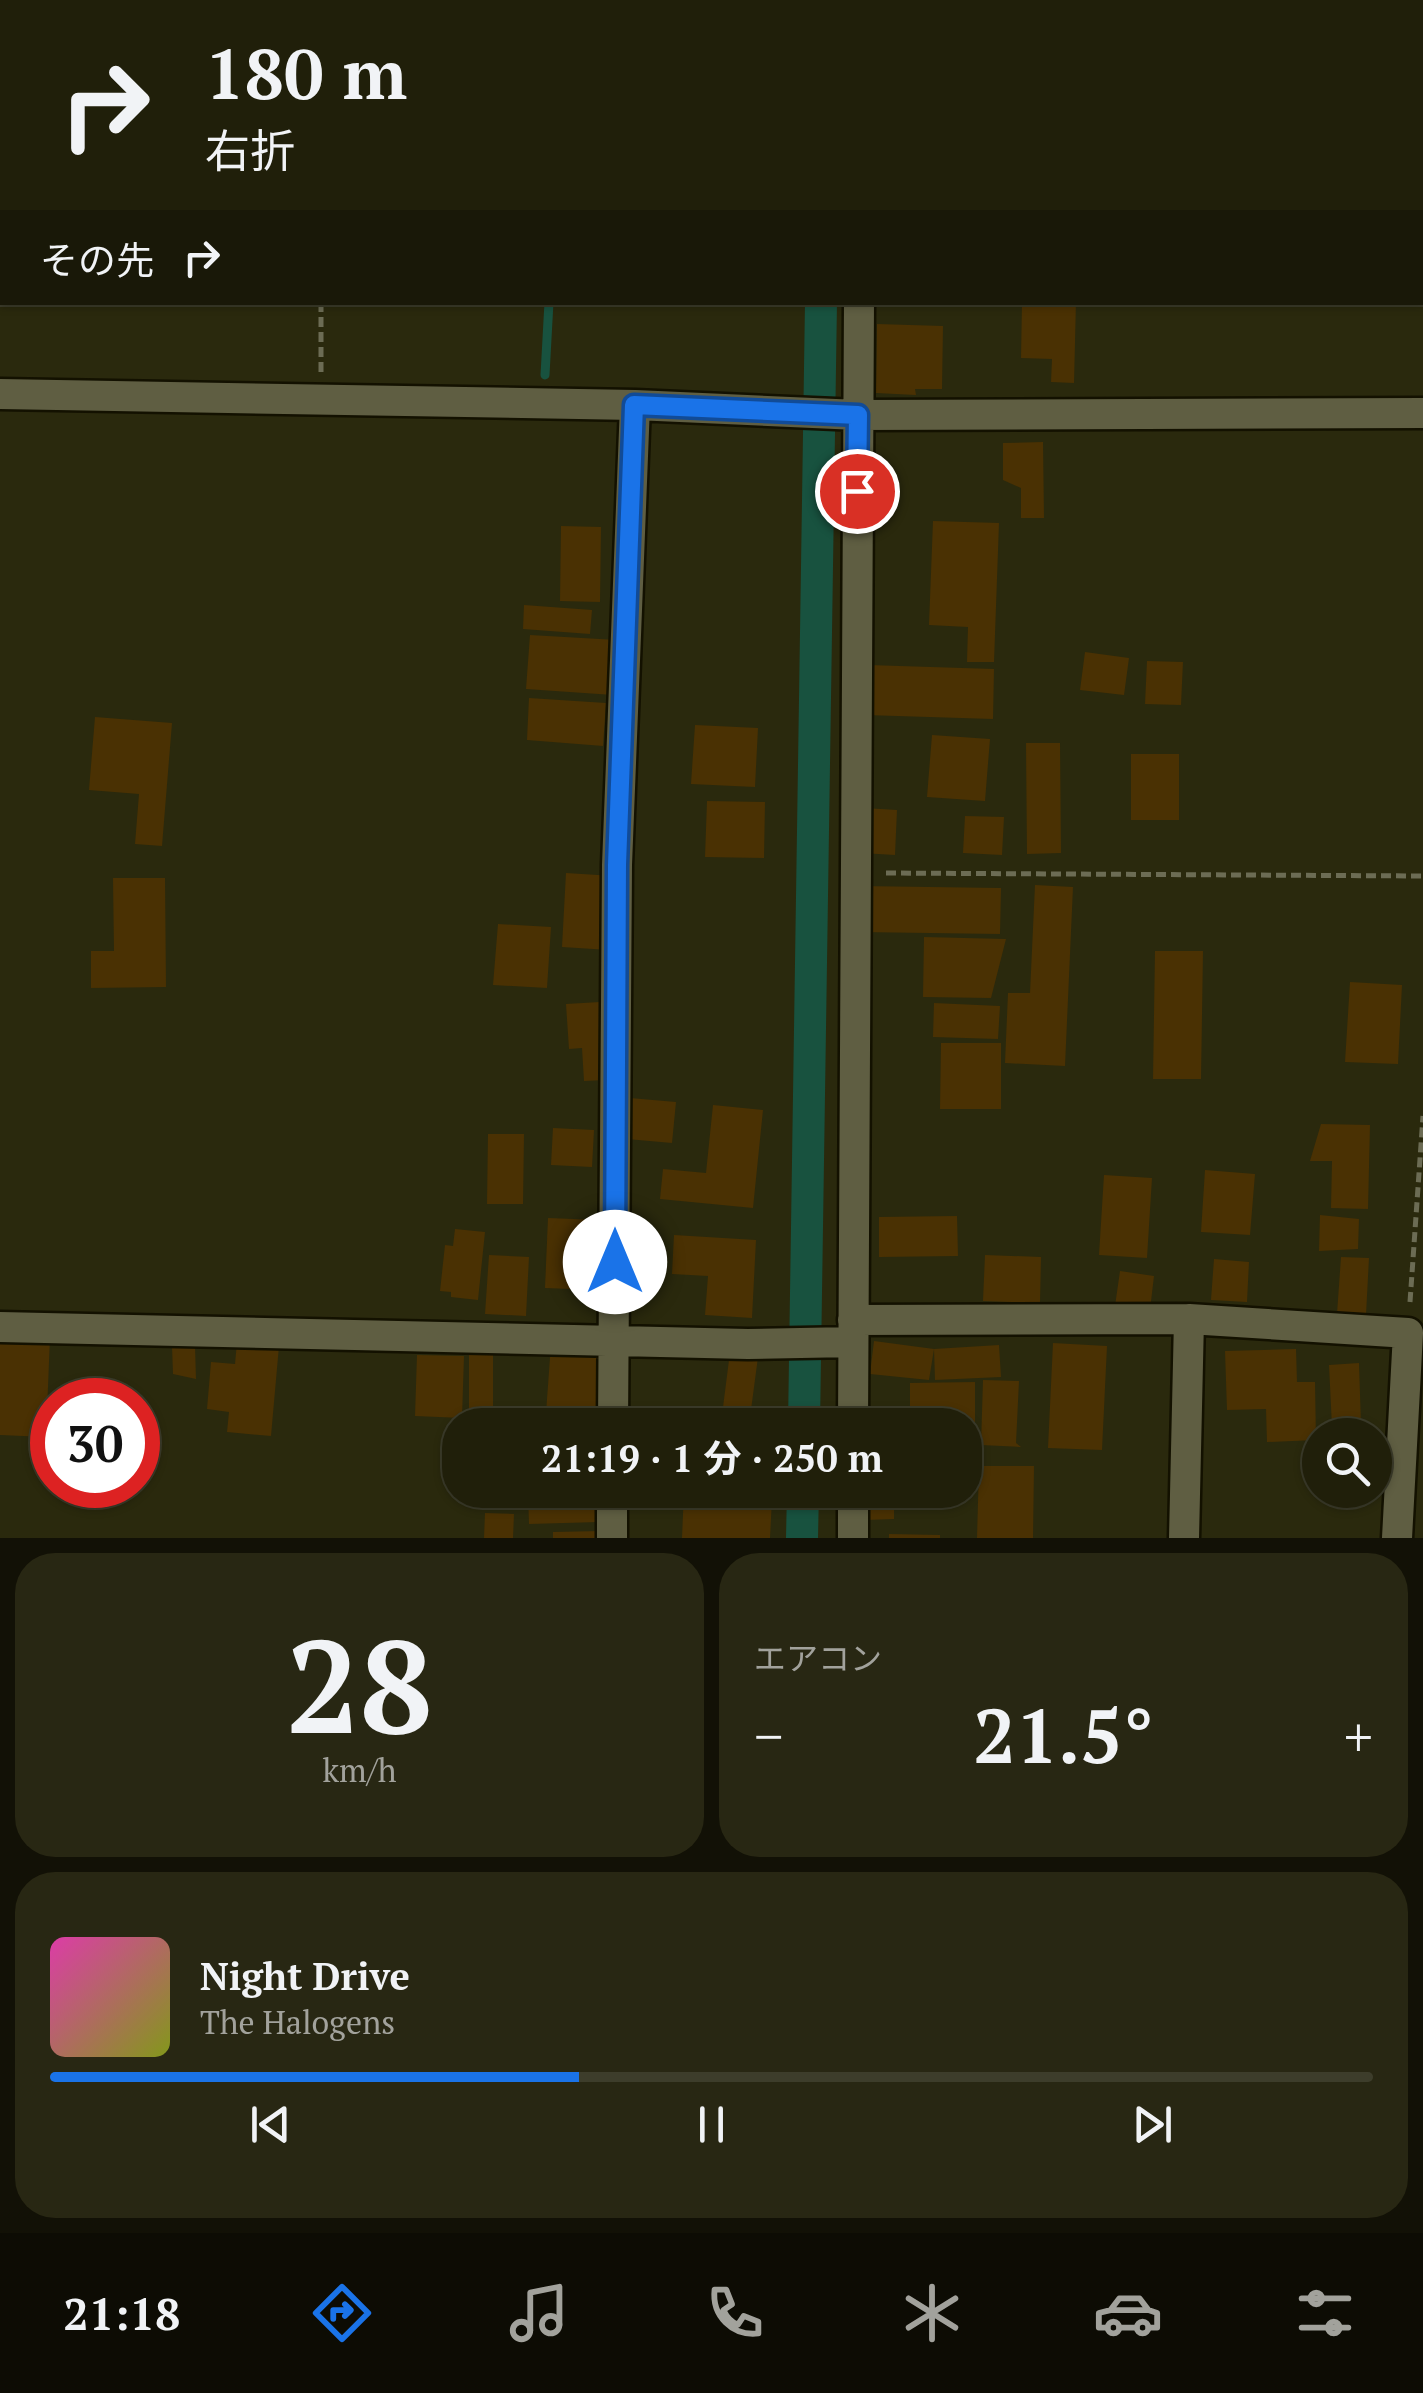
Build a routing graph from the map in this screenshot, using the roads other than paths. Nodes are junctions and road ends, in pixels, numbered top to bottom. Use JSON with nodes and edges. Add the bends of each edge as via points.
{"nodes":[{"id":1,"x":860,"y":305,"type":"edge"},
{"id":2,"x":0,"y":394,"type":"edge"},
{"id":3,"x":634,"y":405,"type":"junction"},
{"id":4,"x":853,"y":414,"type":"junction"},
{"id":5,"x":1423,"y":414,"type":"edge"},
{"id":6,"x":1188,"y":1318,"type":"junction"},
{"id":7,"x":0,"y":1327,"type":"edge"},
{"id":8,"x":846,"y":1335,"type":"junction"},
{"id":9,"x":614,"y":1342,"type":"junction"},
{"id":10,"x":613,"y":1408,"type":"edge"},
{"id":11,"x":851,"y":1408,"type":"edge"},
{"id":12,"x":612,"y":1508,"type":"edge"},
{"id":13,"x":853,"y":1508,"type":"edge"},
{"id":14,"x":612,"y":1538,"type":"edge"},
{"id":15,"x":854,"y":1538,"type":"edge"},
{"id":16,"x":1184,"y":1538,"type":"edge"},
{"id":17,"x":1396,"y":1538,"type":"edge"}],
"edges":[{"from":1,"to":4,"type":"street"},
{"from":2,"to":3,"type":"street"},
{"from":3,"to":4,"type":"street"},
{"from":3,"to":9,"type":"street","via":[[617,865]]},
{"from":4,"to":5,"type":"street"},
{"from":4,"to":8,"type":"street"},
{"from":6,"to":8,"type":"street"},
{"from":6,"to":16,"type":"street"},
{"from":6,"to":17,"type":"street","via":[[1408,1332]]},
{"from":7,"to":9,"type":"street"},
{"from":8,"to":9,"type":"street","via":[[786,1343]]},
{"from":8,"to":11,"type":"street"},
{"from":9,"to":10,"type":"street"},
{"from":12,"to":14,"type":"street"},
{"from":13,"to":15,"type":"street"}]}
